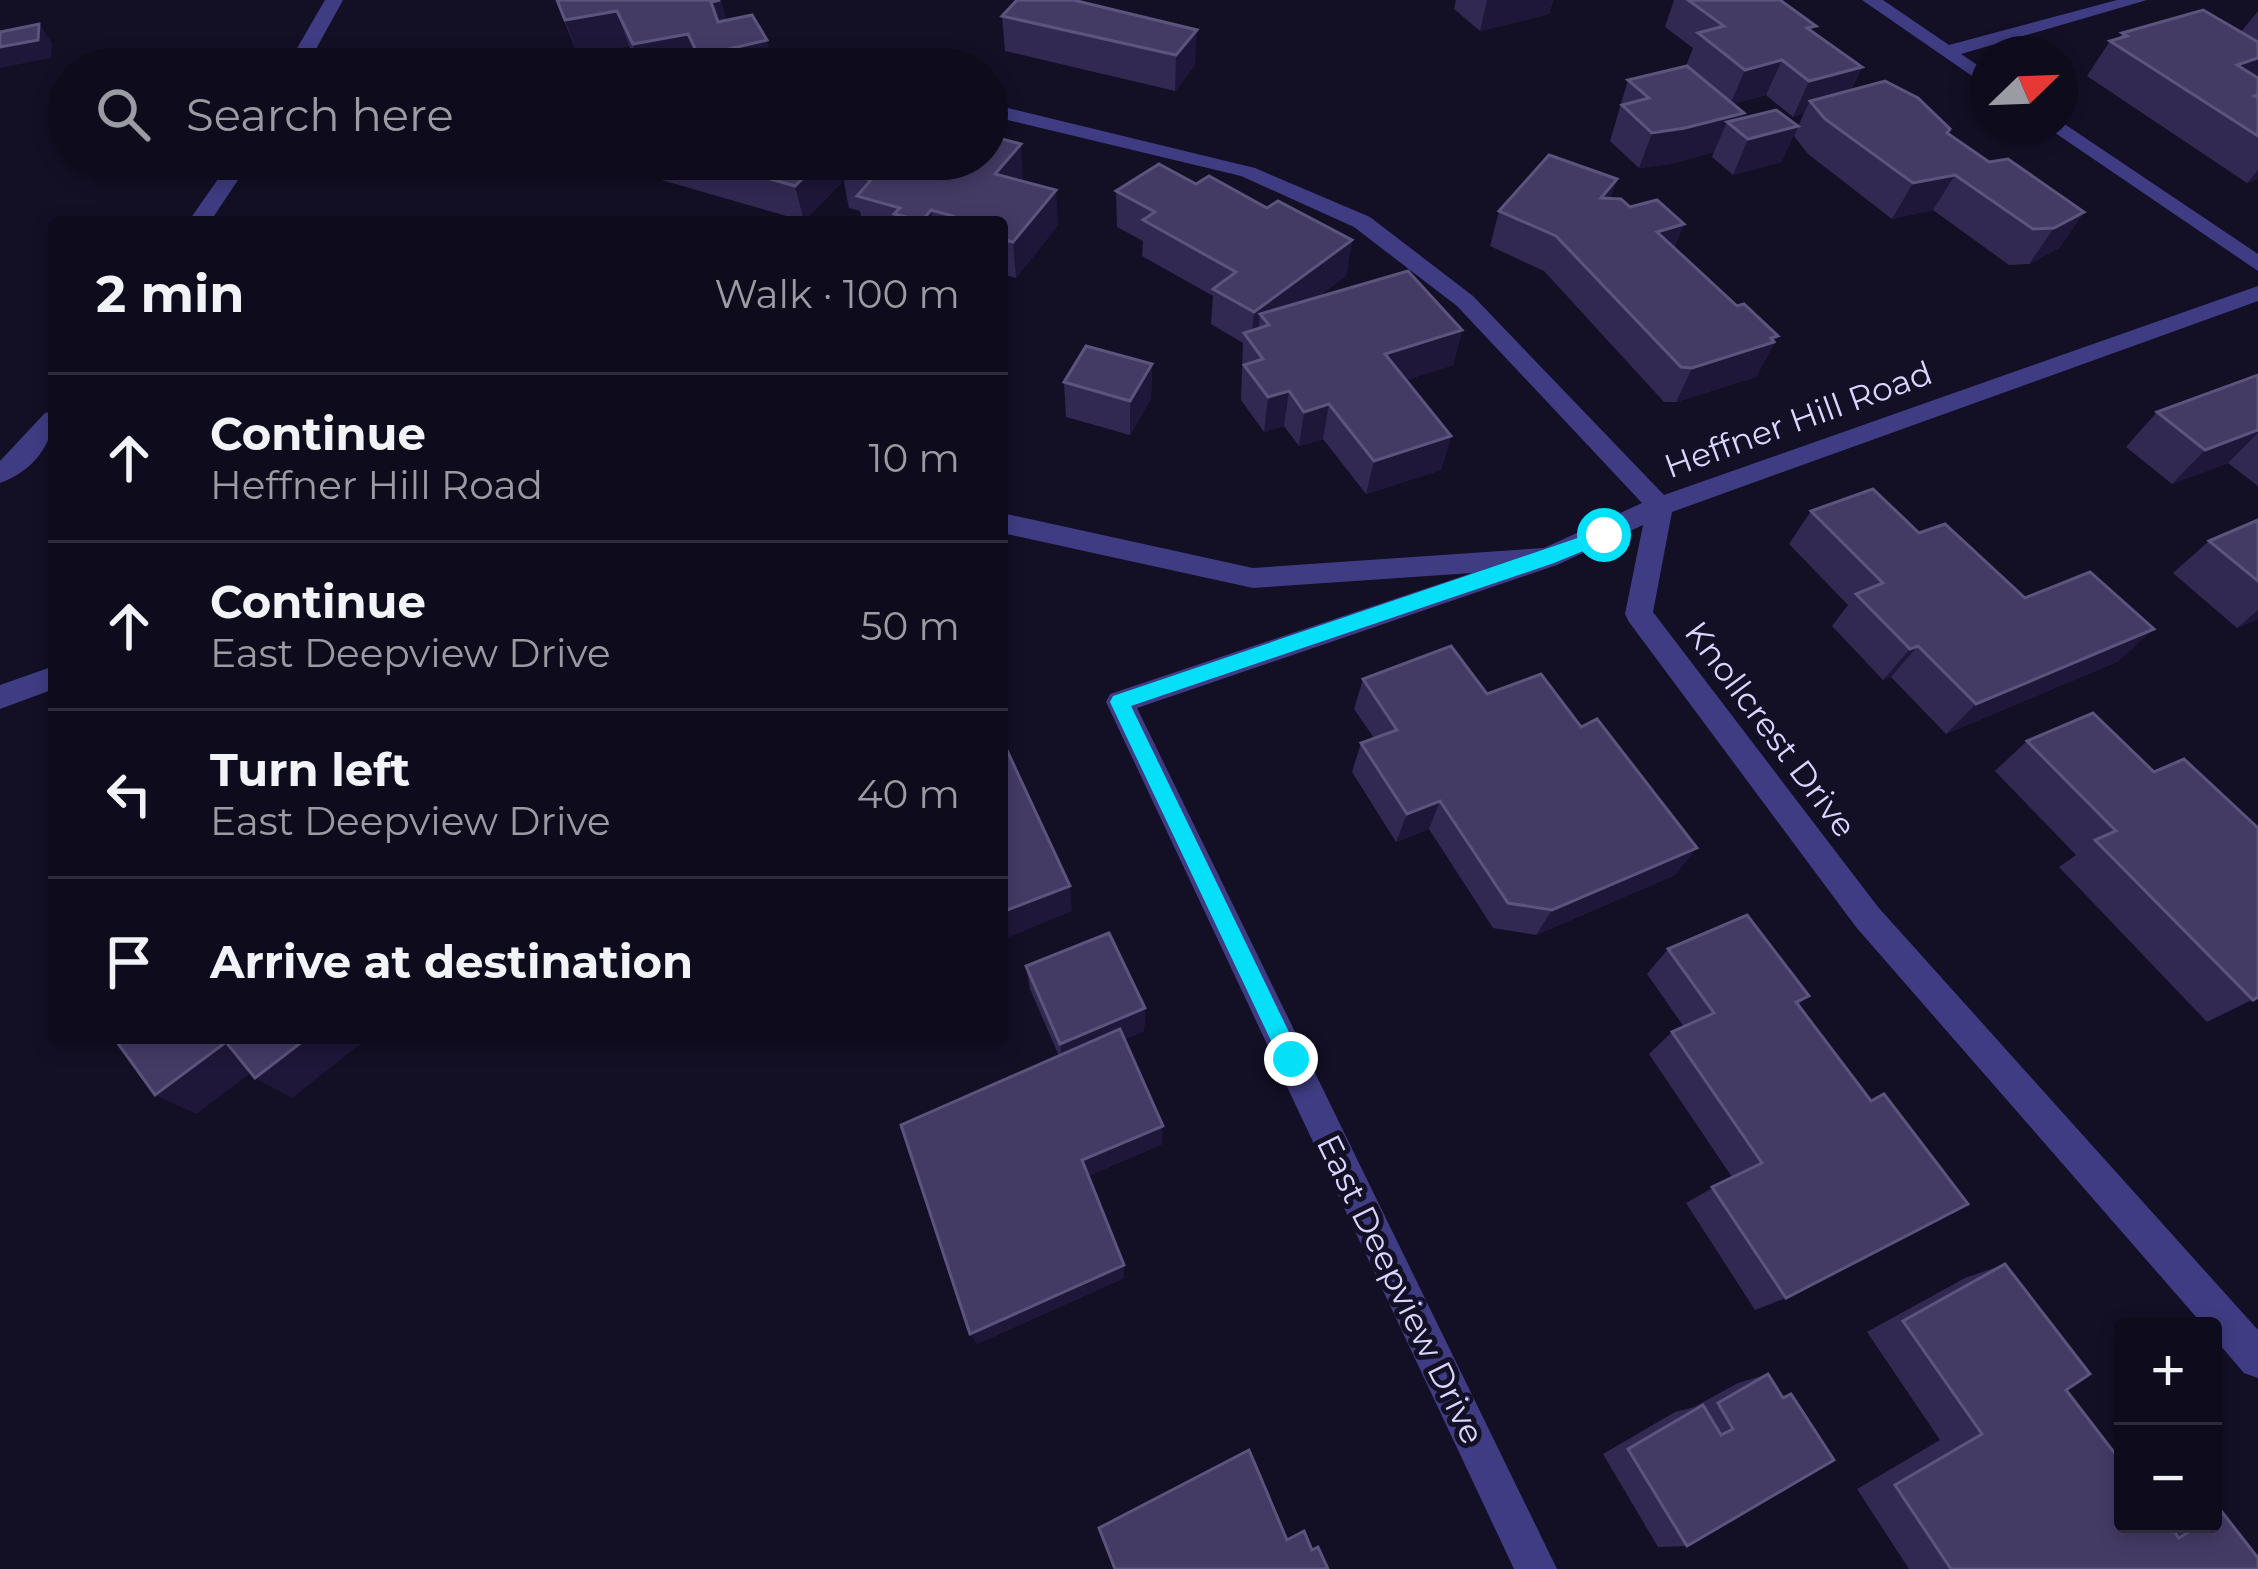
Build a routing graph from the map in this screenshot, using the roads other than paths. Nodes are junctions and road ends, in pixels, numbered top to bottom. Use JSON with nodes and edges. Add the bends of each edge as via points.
{"nodes":[{"id":1,"x":334,"y":0,"type":"edge"},
{"id":2,"x":1871,"y":0,"type":"edge"},
{"id":3,"x":2138,"y":0,"type":"edge"},
{"id":4,"x":307,"y":48,"type":"edge"},
{"id":5,"x":1946,"y":52,"type":"junction"},
{"id":6,"x":1970,"y":69,"type":"edge"},
{"id":7,"x":1008,"y":114,"type":"edge"},
{"id":8,"x":2078,"y":142,"type":"edge"},
{"id":9,"x":228,"y":180,"type":"edge"},
{"id":10,"x":203,"y":216,"type":"edge"},
{"id":11,"x":2258,"y":264,"type":"edge"},
{"id":12,"x":2258,"y":292,"type":"edge"},
{"id":13,"x":48,"y":427,"type":"edge"},
{"id":14,"x":0,"y":474,"type":"edge"},
{"id":15,"x":1660,"y":506,"type":"junction"},
{"id":16,"x":1008,"y":524,"type":"edge"},
{"id":17,"x":1548,"y":558,"type":"junction"},
{"id":18,"x":48,"y":679,"type":"edge"},
{"id":19,"x":0,"y":697,"type":"edge"},
{"id":20,"x":2258,"y":1359,"type":"edge"},
{"id":21,"x":1536,"y":1569,"type":"edge"}],
"edges":[{"from":1,"to":4,"type":"street"},
{"from":2,"to":5,"type":"street"},
{"from":3,"to":5,"type":"street"},
{"from":5,"to":6,"type":"street"},
{"from":7,"to":15,"type":"street","via":[[1248,172],[1362,222],[1465,301]]},
{"from":8,"to":11,"type":"street"},
{"from":9,"to":10,"type":"street"},
{"from":12,"to":15,"type":"street","name":"Heffner Hill Road"},
{"from":13,"to":14,"type":"street"},
{"from":15,"to":17,"type":"street","name":"Heffner Hill Road"},
{"from":15,"to":20,"type":"street","name":"Knollcrest Drive","via":[[1640,614],[1867,917]]},
{"from":16,"to":17,"type":"street","name":"Heffner Hill Road","via":[[1253,578]]},
{"from":17,"to":21,"type":"street","name":"East Deepview Drive","via":[[1120,702]]},
{"from":18,"to":19,"type":"street"}]}
